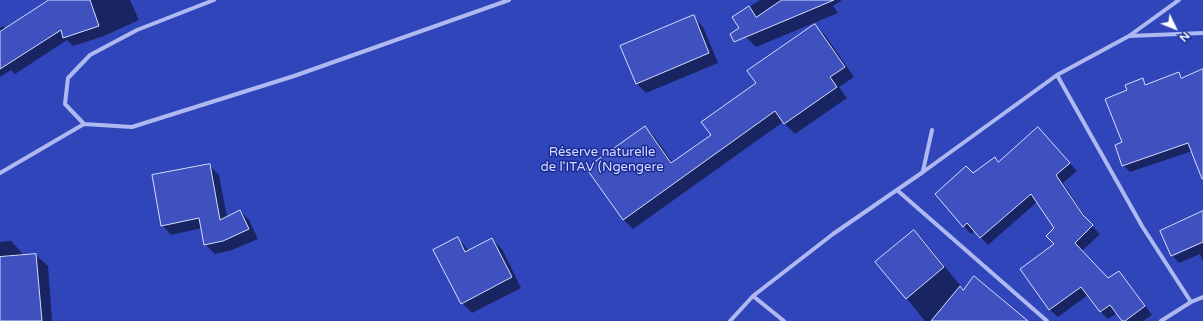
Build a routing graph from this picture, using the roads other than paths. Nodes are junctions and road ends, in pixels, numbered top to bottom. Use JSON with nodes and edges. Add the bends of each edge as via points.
{"nodes":[{"id":1,"x":214,"y":0,"type":"edge"},
{"id":2,"x":508,"y":0,"type":"edge"},
{"id":3,"x":1178,"y":0,"type":"edge"},
{"id":4,"x":1203,"y":32,"type":"edge"},
{"id":5,"x":1129,"y":36,"type":"junction"},
{"id":6,"x":1057,"y":75,"type":"junction"},
{"id":7,"x":84,"y":124,"type":"junction"},
{"id":8,"x":932,"y":130,"type":"dead end"},
{"id":9,"x":923,"y":172,"type":"junction"},
{"id":10,"x":0,"y":174,"type":"edge"},
{"id":11,"x":897,"y":190,"type":"junction"},
{"id":12,"x":753,"y":296,"type":"junction"},
{"id":13,"x":1203,"y":297,"type":"edge"},
{"id":14,"x":1191,"y":302,"type":"junction"},
{"id":15,"x":730,"y":321,"type":"edge"},
{"id":16,"x":784,"y":321,"type":"edge"},
{"id":17,"x":1047,"y":321,"type":"edge"},
{"id":18,"x":1160,"y":321,"type":"edge"}],
"edges":[{"from":1,"to":7,"type":"street","via":[[137,30],[90,55],[68,78],[65,104]]},
{"from":2,"to":7,"type":"street","via":[[294,76],[132,127]]},
{"from":3,"to":5,"type":"street"},
{"from":4,"to":5,"type":"street"},
{"from":5,"to":6,"type":"street"},
{"from":6,"to":9,"type":"street"},
{"from":6,"to":14,"type":"street","via":[[1142,226]]},
{"from":7,"to":10,"type":"street"},
{"from":8,"to":9,"type":"street"},
{"from":9,"to":11,"type":"street"},
{"from":11,"to":12,"type":"street","via":[[833,234]]},
{"from":11,"to":17,"type":"street"},
{"from":12,"to":15,"type":"street"},
{"from":12,"to":16,"type":"street"},
{"from":13,"to":14,"type":"street"},
{"from":14,"to":18,"type":"street"}]}
